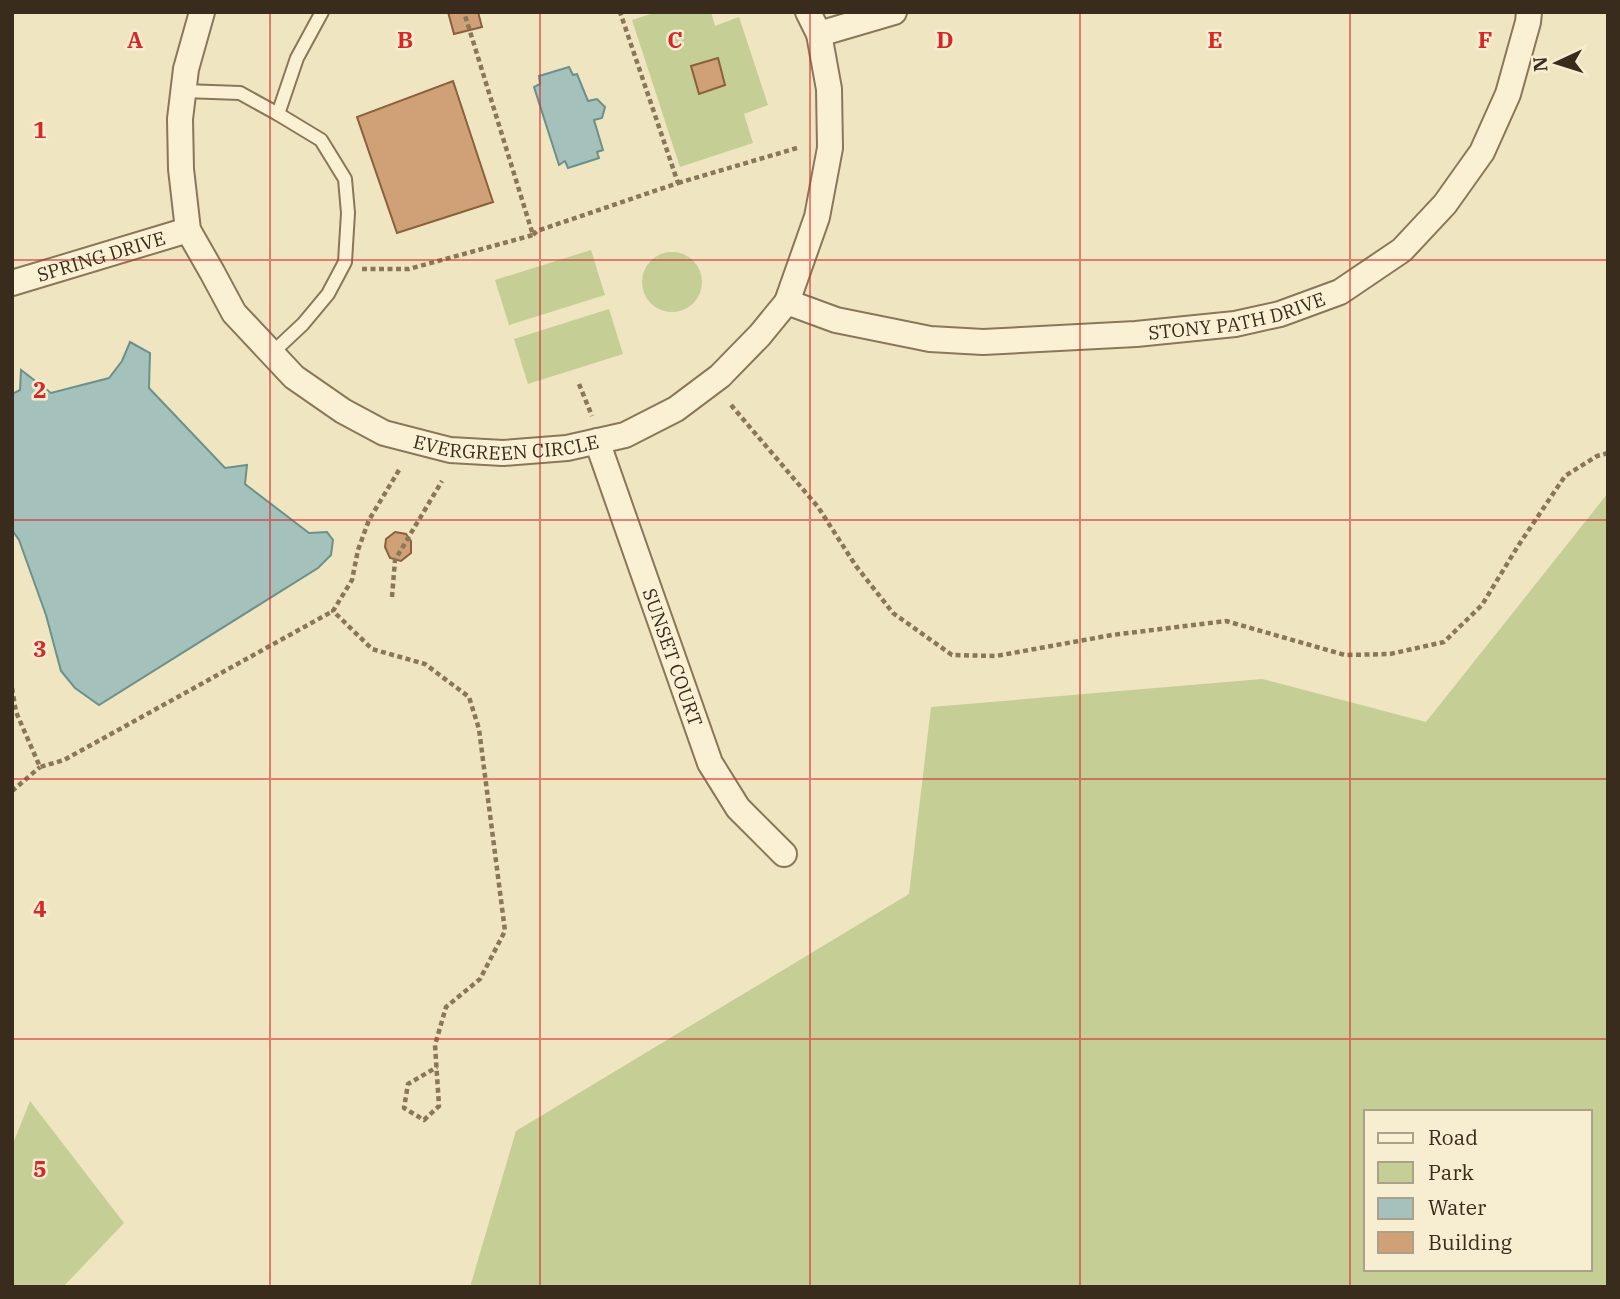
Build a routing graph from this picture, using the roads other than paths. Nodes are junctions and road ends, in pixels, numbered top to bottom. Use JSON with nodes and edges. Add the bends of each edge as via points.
{"nodes":[{"id":1,"x":202,"y":12,"type":"edge"},
{"id":2,"x":322,"y":12,"type":"edge"},
{"id":3,"x":894,"y":12,"type":"edge"},
{"id":4,"x":1528,"y":12,"type":"edge"},
{"id":5,"x":814,"y":23,"type":"edge"},
{"id":6,"x":184,"y":90,"type":"junction"},
{"id":7,"x":278,"y":114,"type":"junction"},
{"id":8,"x":188,"y":230,"type":"junction"},
{"id":9,"x":12,"y":283,"type":"edge"},
{"id":10,"x":787,"y":302,"type":"junction"},
{"id":11,"x":271,"y":354,"type":"junction"},
{"id":12,"x":596,"y":430,"type":"junction"},
{"id":13,"x":784,"y":854,"type":"dead end"}],
"edges":[{"from":1,"to":6,"type":"street","name":"EVERGREEN CIRCLE"},
{"from":2,"to":7,"type":"lane","via":[[297,58]]},
{"from":3,"to":5,"type":"street"},
{"from":4,"to":10,"type":"street","name":"STONY PATH DRIVE","via":[[1508,94],[1482,152],[1445,204],[1402,250],[1340,292],[1280,314],[1235,324],[982,342],[930,339],[836,320]]},
{"from":5,"to":10,"type":"street","name":"EVERGREEN CIRCLE","via":[[829,89],[830,148],[817,217]]},
{"from":6,"to":7,"type":"lane","via":[[240,93]]},
{"from":6,"to":8,"type":"street","name":"EVERGREEN CIRCLE","via":[[181,169]]},
{"from":7,"to":11,"type":"lane","via":[[321,140],[345,179],[348,213],[345,262],[328,295]]},
{"from":8,"to":9,"type":"street","name":"SPRING DRIVE"},
{"from":8,"to":11,"type":"street","name":"EVERGREEN CIRCLE","via":[[234,313]]},
{"from":10,"to":12,"type":"street","name":"EVERGREEN CIRCLE","via":[[720,376],[676,410],[625,435]]},
{"from":11,"to":12,"type":"street","name":"EVERGREEN CIRCLE","via":[[294,377],[342,411],[384,433],[450,450],[503,453],[567,448]]},
{"from":12,"to":13,"type":"street","name":"SUNSET COURT","via":[[710,763],[738,808]]}]}
